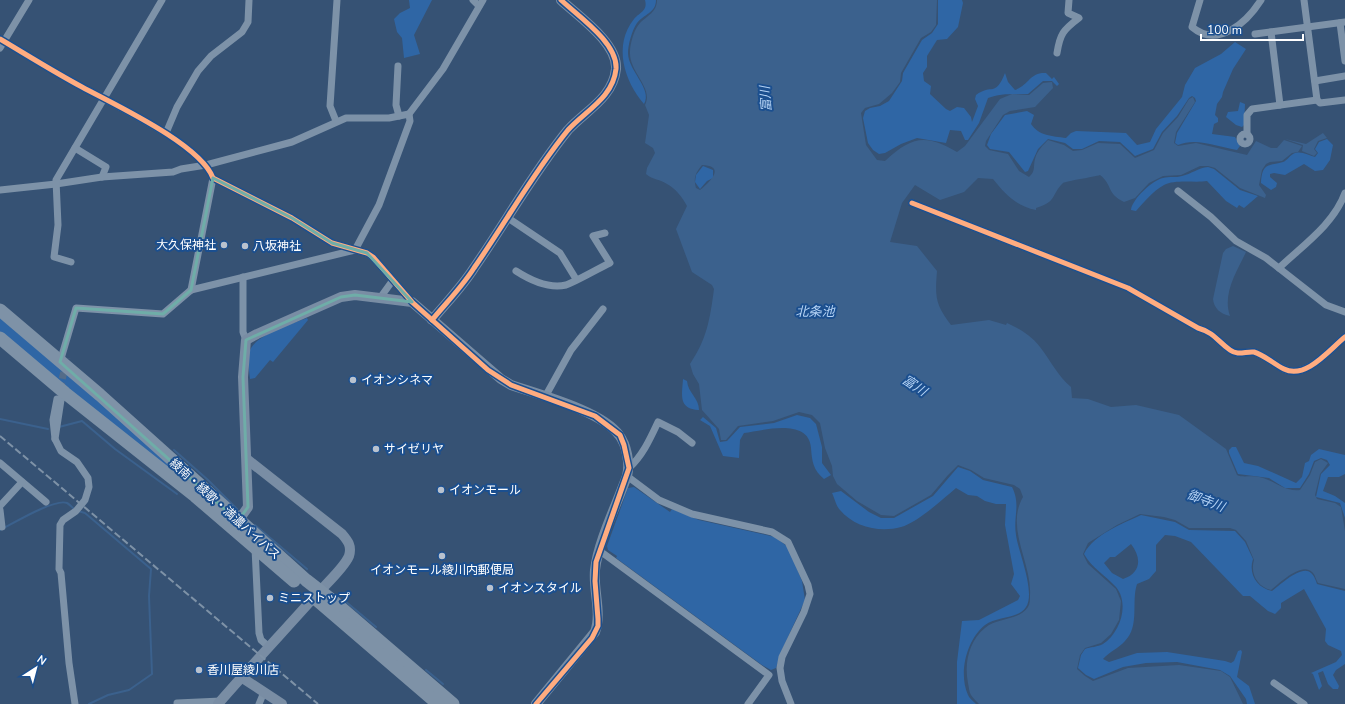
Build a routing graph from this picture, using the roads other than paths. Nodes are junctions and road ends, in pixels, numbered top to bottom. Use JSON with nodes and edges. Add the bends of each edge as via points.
{"nodes":[{"id":1,"x":29,"y":0,"type":"edge"},
{"id":2,"x":162,"y":0,"type":"edge"},
{"id":3,"x":249,"y":0,"type":"edge"},
{"id":4,"x":337,"y":0,"type":"edge"},
{"id":5,"x":473,"y":0,"type":"edge"},
{"id":6,"x":561,"y":0,"type":"edge"},
{"id":7,"x":1069,"y":0,"type":"edge"},
{"id":8,"x":1200,"y":0,"type":"edge"},
{"id":9,"x":1261,"y":0,"type":"edge"},
{"id":10,"x":1304,"y":0,"type":"edge"},
{"id":11,"x":481,"y":3,"type":"edge"},
{"id":12,"x":1342,"y":23,"type":"edge"},
{"id":13,"x":1308,"y":27,"type":"junction"},
{"id":14,"x":1271,"y":32,"type":"junction"},
{"id":15,"x":1255,"y":34,"type":"dead end"},
{"id":16,"x":2,"y":40,"type":"edge"},
{"id":17,"x":0,"y":48,"type":"edge"},
{"id":18,"x":1058,"y":53,"type":"dead end"},
{"id":19,"x":1345,"y":61,"type":"edge"},
{"id":20,"x":398,"y":66,"type":"dead end"},
{"id":21,"x":1345,"y":76,"type":"edge"},
{"id":22,"x":1315,"y":81,"type":"junction"},
{"id":23,"x":104,"y":99,"type":"junction"},
{"id":24,"x":1317,"y":100,"type":"junction"},
{"id":25,"x":1345,"y":100,"type":"edge"},
{"id":26,"x":1280,"y":105,"type":"junction"},
{"id":27,"x":409,"y":114,"type":"junction"},
{"id":28,"x":399,"y":116,"type":"junction"},
{"id":29,"x":336,"y":121,"type":"junction"},
{"id":30,"x":166,"y":133,"type":"junction"},
{"id":31,"x":1247,"y":134,"type":"dead end"},
{"id":32,"x":75,"y":148,"type":"junction"},
{"id":33,"x":206,"y":165,"type":"junction"},
{"id":34,"x":102,"y":177,"type":"junction"},
{"id":35,"x":213,"y":178,"type":"junction"},
{"id":36,"x":56,"y":184,"type":"junction"},
{"id":37,"x":0,"y":190,"type":"edge"},
{"id":38,"x":1178,"y":191,"type":"dead end"},
{"id":39,"x":1345,"y":193,"type":"edge"},
{"id":40,"x":912,"y":203,"type":"dead end"},
{"id":41,"x":508,"y":218,"type":"junction"},
{"id":42,"x":606,"y":232,"type":"dead end"},
{"id":43,"x":355,"y":250,"type":"junction"},
{"id":44,"x":71,"y":262,"type":"dead end"},
{"id":45,"x":1279,"y":268,"type":"junction"},
{"id":46,"x":516,"y":271,"type":"dead end"},
{"id":47,"x":243,"y":277,"type":"junction"},
{"id":48,"x":576,"y":279,"type":"junction"},
{"id":49,"x":393,"y":280,"type":"junction"},
{"id":50,"x":191,"y":290,"type":"junction"},
{"id":51,"x":380,"y":298,"type":"junction"},
{"id":52,"x":412,"y":302,"type":"junction"},
{"id":53,"x":603,"y":309,"type":"dead end"},
{"id":54,"x":0,"y":310,"type":"edge"},
{"id":55,"x":1345,"y":312,"type":"edge"},
{"id":56,"x":432,"y":320,"type":"junction"},
{"id":57,"x":1345,"y":337,"type":"edge"},
{"id":58,"x":0,"y":338,"type":"edge"},
{"id":59,"x":246,"y":340,"type":"junction"},
{"id":60,"x":63,"y":360,"type":"junction"},
{"id":61,"x":61,"y":396,"type":"junction"},
{"id":62,"x":546,"y":397,"type":"junction"},
{"id":63,"x":692,"y":443,"type":"dead end"},
{"id":64,"x":248,"y":460,"type":"junction"},
{"id":65,"x":0,"y":463,"type":"edge"},
{"id":66,"x":628,"y":472,"type":"junction"},
{"id":67,"x":22,"y":482,"type":"junction"},
{"id":68,"x":46,"y":502,"type":"dead end"},
{"id":69,"x":0,"y":506,"type":"edge"},
{"id":70,"x":0,"y":510,"type":"edge"},
{"id":71,"x":238,"y":521,"type":"junction"},
{"id":72,"x":2,"y":527,"type":"dead end"},
{"id":73,"x":255,"y":548,"type":"junction"},
{"id":74,"x":600,"y":551,"type":"junction"},
{"id":75,"x":317,"y":594,"type":"junction"},
{"id":76,"x":268,"y":646,"type":"junction"},
{"id":77,"x":241,"y":677,"type":"junction"},
{"id":78,"x":1274,"y":683,"type":"dead end"},
{"id":79,"x":264,"y":692,"type":"junction"},
{"id":80,"x":177,"y":702,"type":"dead end"},
{"id":81,"x":219,"y":702,"type":"edge"},
{"id":82,"x":75,"y":704,"type":"edge"},
{"id":83,"x":259,"y":704,"type":"edge"},
{"id":84,"x":282,"y":704,"type":"edge"},
{"id":85,"x":438,"y":704,"type":"edge"},
{"id":86,"x":453,"y":704,"type":"edge"},
{"id":87,"x":536,"y":704,"type":"edge"},
{"id":88,"x":748,"y":704,"type":"edge"},
{"id":89,"x":791,"y":704,"type":"edge"},
{"id":90,"x":1304,"y":704,"type":"edge"}],
"edges":[{"from":1,"to":16,"type":"street"},
{"from":2,"to":23,"type":"street"},
{"from":3,"to":30,"type":"street","via":[[248,22],[242,32],[210,56],[198,71],[177,107]]},
{"from":4,"to":29,"type":"street","via":[[330,106]]},
{"from":5,"to":11,"type":"street"},
{"from":6,"to":41,"type":"street","via":[[603,38],[612,53],[616,69],[610,89],[571,127],[547,156]]},
{"from":7,"to":18,"type":"street","via":[[1068,13],[1079,18],[1060,36]]},
{"from":8,"to":9,"type":"street","via":[[1192,27],[1208,35],[1218,36],[1251,15]]},
{"from":10,"to":13,"type":"street"},
{"from":11,"to":27,"type":"street","via":[[443,69]]},
{"from":12,"to":13,"type":"street"},
{"from":12,"to":19,"type":"street"},
{"from":13,"to":14,"type":"street"},
{"from":13,"to":22,"type":"street"},
{"from":14,"to":15,"type":"street"},
{"from":14,"to":26,"type":"street"},
{"from":16,"to":17,"type":"street"},
{"from":16,"to":23,"type":"street"},
{"from":20,"to":28,"type":"street","via":[[396,105]]},
{"from":21,"to":22,"type":"street"},
{"from":22,"to":24,"type":"street"},
{"from":23,"to":30,"type":"street"},
{"from":23,"to":32,"type":"street"},
{"from":24,"to":25,"type":"street","via":[[1320,103]]},
{"from":24,"to":26,"type":"street"},
{"from":26,"to":31,"type":"street","via":[[1252,109],[1247,115]]},
{"from":27,"to":28,"type":"street"},
{"from":27,"to":43,"type":"street","via":[[410,121],[379,205]]},
{"from":28,"to":29,"type":"street","via":[[346,118]]},
{"from":29,"to":33,"type":"street","via":[[292,142]]},
{"from":30,"to":33,"type":"street"},
{"from":32,"to":34,"type":"street","via":[[106,167]]},
{"from":32,"to":36,"type":"street"},
{"from":33,"to":34,"type":"street","via":[[174,172]]},
{"from":33,"to":35,"type":"street"},
{"from":34,"to":36,"type":"street"},
{"from":35,"to":43,"type":"street","via":[[292,218],[332,243]]},
{"from":35,"to":50,"type":"street"},
{"from":36,"to":37,"type":"street"},
{"from":36,"to":44,"type":"street","via":[[58,225],[54,257]]},
{"from":38,"to":45,"type":"street","via":[[1236,241]]},
{"from":39,"to":45,"type":"street","via":[[1339,208],[1327,222]]},
{"from":40,"to":57,"type":"street","via":[[1128,288],[1198,328],[1210,331],[1230,351],[1254,352],[1286,370],[1299,370],[1310,366]]},
{"from":41,"to":48,"type":"street","via":[[560,253]]},
{"from":41,"to":56,"type":"street","via":[[473,270]]},
{"from":42,"to":48,"type":"street","via":[[593,236],[610,263]]},
{"from":43,"to":47,"type":"street"},
{"from":43,"to":49,"type":"street","via":[[373,257]]},
{"from":45,"to":55,"type":"street","via":[[1326,304]]},
{"from":46,"to":48,"type":"street","via":[[542,283],[565,285]]},
{"from":47,"to":50,"type":"street"},
{"from":47,"to":59,"type":"street","via":[[243,332]]},
{"from":49,"to":51,"type":"street"},
{"from":49,"to":52,"type":"street"},
{"from":50,"to":60,"type":"street","via":[[163,314],[76,308]]},
{"from":51,"to":52,"type":"street"},
{"from":51,"to":59,"type":"street","via":[[355,295],[341,297]]},
{"from":52,"to":56,"type":"street"},
{"from":53,"to":62,"type":"street","via":[[571,350]]},
{"from":54,"to":60,"type":"highway","name":"綾南・綾歌・満濃バイパス"},
{"from":56,"to":62,"type":"street","via":[[501,379]]},
{"from":58,"to":61,"type":"highway","name":"綾南・綾歌・満濃バイパス"},
{"from":59,"to":64,"type":"street","via":[[243,377]]},
{"from":60,"to":71,"type":"highway","name":"綾南・綾歌・満濃バイパス"},
{"from":61,"to":73,"type":"highway","name":"綾南・綾歌・満濃バイパス","via":[[195,496]]},
{"from":61,"to":82,"type":"street","via":[[55,439],[61,451],[77,462],[88,478],[89,487],[85,500],[77,510],[62,520],[58,535],[58,569],[61,573]]},
{"from":62,"to":66,"type":"street","via":[[595,416],[614,429],[624,445]]},
{"from":63,"to":66,"type":"street","via":[[678,432],[658,422],[639,459]]},
{"from":64,"to":71,"type":"street","via":[[248,507]]},
{"from":64,"to":75,"type":"street","via":[[322,517],[348,541],[348,558]]},
{"from":65,"to":67,"type":"street"},
{"from":66,"to":74,"type":"street"},
{"from":66,"to":89,"type":"street","via":[[659,500],[692,514],[772,532],[788,542],[810,594],[782,657],[780,668],[782,682]]},
{"from":67,"to":68,"type":"street"},
{"from":67,"to":69,"type":"street"},
{"from":70,"to":72,"type":"street"},
{"from":71,"to":75,"type":"highway","name":"綾南・綾歌・満濃バイパス"},
{"from":73,"to":75,"type":"highway","name":"綾南・綾歌・満濃バイパス"},
{"from":73,"to":76,"type":"street","via":[[260,633],[261,640]]},
{"from":74,"to":87,"type":"street","via":[[595,570],[598,619],[596,632]]},
{"from":74,"to":88,"type":"street","via":[[769,675]]},
{"from":75,"to":76,"type":"street"},
{"from":75,"to":85,"type":"highway","name":"綾南・綾歌・満濃バイパス"},
{"from":75,"to":86,"type":"highway","name":"綾南・綾歌・満濃バイパス"},
{"from":76,"to":77,"type":"street"},
{"from":77,"to":79,"type":"street"},
{"from":77,"to":81,"type":"street"},
{"from":78,"to":90,"type":"street"},
{"from":79,"to":83,"type":"street"},
{"from":79,"to":84,"type":"street"},
{"from":80,"to":81,"type":"street"}]}
